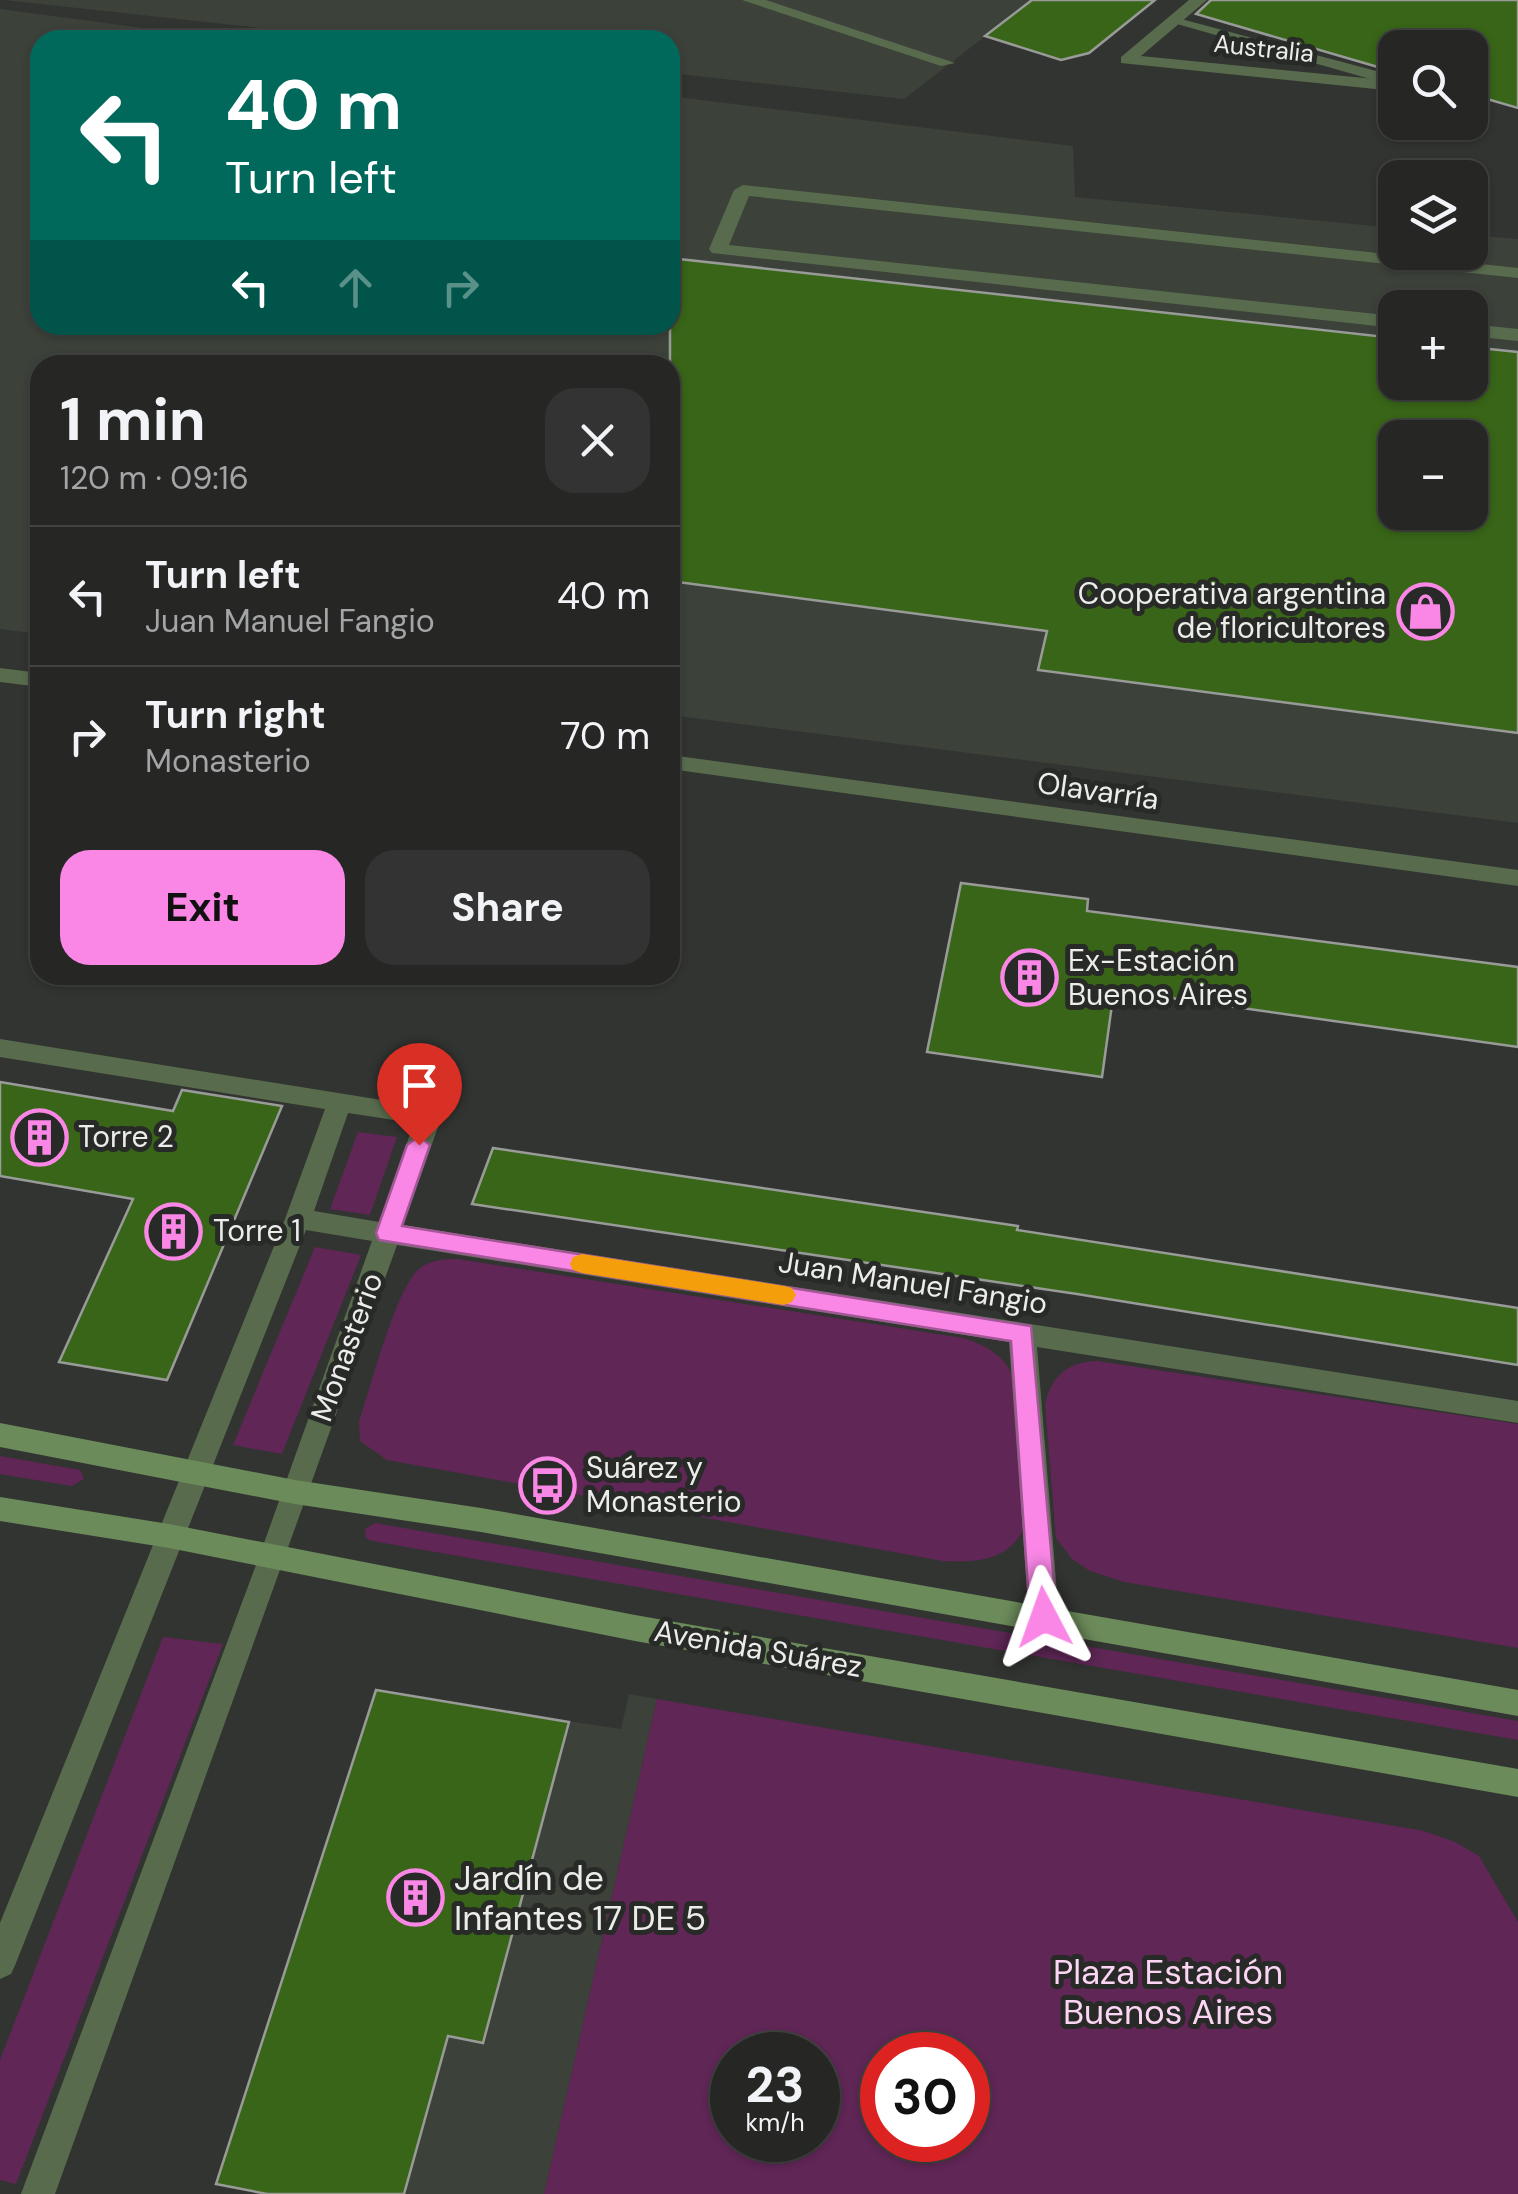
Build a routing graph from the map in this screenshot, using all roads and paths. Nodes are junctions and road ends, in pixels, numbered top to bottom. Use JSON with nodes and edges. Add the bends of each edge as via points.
{"nodes":[{"id":1,"x":750,"y":0,"type":"edge"},
{"id":2,"x":1199,"y":0,"type":"edge"},
{"id":3,"x":1176,"y":19,"type":"junction"},
{"id":4,"x":947,"y":63,"type":"dead end"},
{"id":5,"x":1378,"y":79,"type":"edge"},
{"id":6,"x":1378,"y":82,"type":"edge"},
{"id":7,"x":1518,"y":273,"type":"edge"},
{"id":8,"x":1378,"y":320,"type":"edge"},
{"id":9,"x":1488,"y":332,"type":"edge"},
{"id":10,"x":1518,"y":335,"type":"edge"},
{"id":11,"x":0,"y":674,"type":"edge"},
{"id":12,"x":30,"y":678,"type":"edge"},
{"id":13,"x":680,"y":763,"type":"edge"},
{"id":14,"x":1518,"y":878,"type":"edge"},
{"id":15,"x":0,"y":1048,"type":"edge"},
{"id":16,"x":340,"y":1101,"type":"junction"},
{"id":17,"x":298,"y":1219,"type":"junction"},
{"id":18,"x":388,"y":1233,"type":"junction"},
{"id":19,"x":1022,"y":1332,"type":"junction"},
{"id":20,"x":1518,"y":1412,"type":"edge"},
{"id":21,"x":0,"y":1435,"type":"edge"},
{"id":22,"x":195,"y":1470,"type":"junction"},
{"id":23,"x":295,"y":1492,"type":"junction"},
{"id":24,"x":0,"y":1509,"type":"edge"},
{"id":25,"x":169,"y":1536,"type":"junction"},
{"id":26,"x":273,"y":1556,"type":"junction"},
{"id":27,"x":1044,"y":1617,"type":"junction"},
{"id":28,"x":1518,"y":1702,"type":"edge"},
{"id":29,"x":1518,"y":1783,"type":"edge"},
{"id":30,"x":0,"y":1963,"type":"edge"},
{"id":31,"x":38,"y":2194,"type":"edge"}],
"edges":[{"from":1,"to":4,"type":"street"},
{"from":2,"to":3,"type":"street"},
{"from":3,"to":5,"type":"street"},
{"from":3,"to":6,"type":"street","name":"Australia","via":[[1128,60]]},
{"from":7,"to":8,"type":"street","via":[[744,190],[718,249]]},
{"from":9,"to":10,"type":"street"},
{"from":11,"to":12,"type":"street"},
{"from":13,"to":14,"type":"street","name":"Olavarría"},
{"from":15,"to":16,"type":"street"},
{"from":16,"to":17,"type":"street"},
{"from":16,"to":18,"type":"street","name":"Monasterio","via":[[429,1116]]},
{"from":17,"to":18,"type":"street","name":"Juan Manuel Fangio"},
{"from":17,"to":22,"type":"street"},
{"from":18,"to":19,"type":"street","name":"Juan Manuel Fangio"},
{"from":18,"to":23,"type":"street","name":"Monasterio"},
{"from":19,"to":20,"type":"street","name":"Juan Manuel Fangio"},
{"from":19,"to":27,"type":"street"},
{"from":21,"to":22,"type":"street"},
{"from":22,"to":23,"type":"street"},
{"from":22,"to":25,"type":"street"},
{"from":23,"to":26,"type":"street","name":"Monasterio"},
{"from":23,"to":27,"type":"street"},
{"from":24,"to":25,"type":"street","name":"Avenida Suárez"},
{"from":25,"to":26,"type":"street","name":"Avenida Suárez"},
{"from":25,"to":30,"type":"street"},
{"from":26,"to":29,"type":"street","name":"Avenida Suárez","via":[[634,1628]]},
{"from":26,"to":31,"type":"street","name":"Monasterio"},
{"from":27,"to":28,"type":"street"}]}
